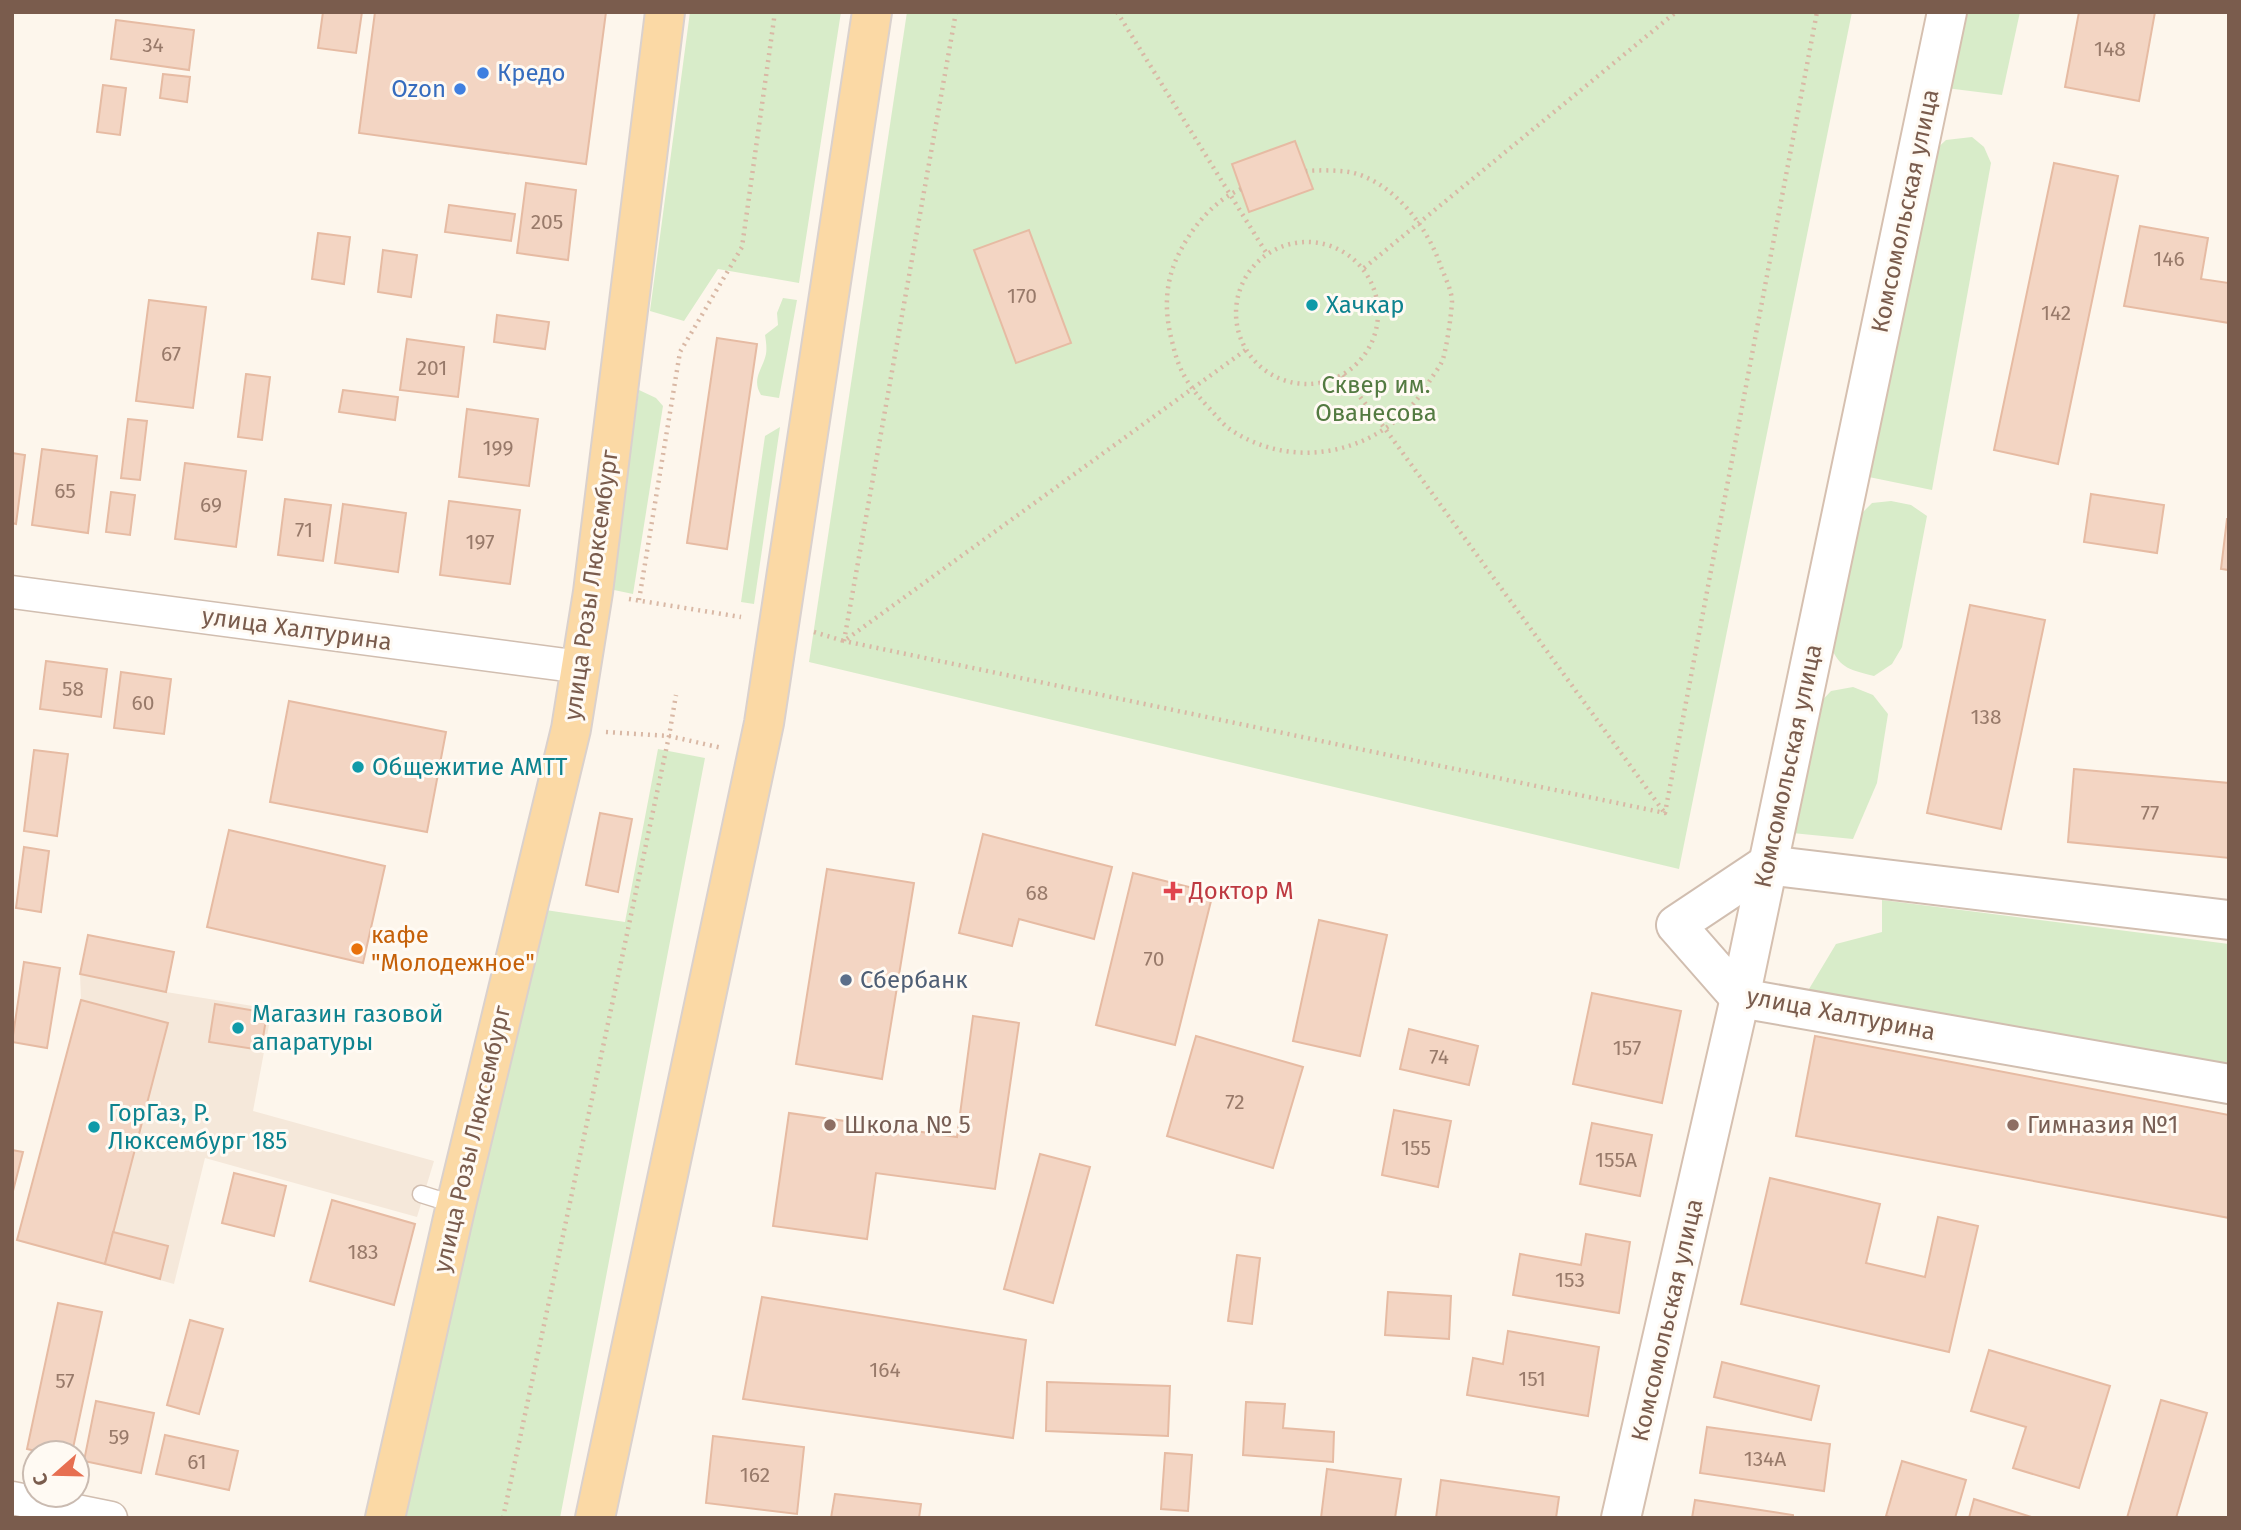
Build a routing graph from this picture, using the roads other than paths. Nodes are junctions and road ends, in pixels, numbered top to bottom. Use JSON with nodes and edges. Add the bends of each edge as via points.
{"nodes":[{"id":1,"x":665,"y":12,"type":"edge"},
{"id":2,"x":872,"y":12,"type":"edge"},
{"id":3,"x":1947,"y":12,"type":"edge"},
{"id":4,"x":12,"y":592,"type":"edge"},
{"id":5,"x":581,"y":667,"type":"junction"},
{"id":6,"x":1766,"y":865,"type":"junction"},
{"id":7,"x":2229,"y":920,"type":"edge"},
{"id":8,"x":1740,"y":998,"type":"junction"},
{"id":9,"x":2229,"y":1084,"type":"edge"},
{"id":10,"x":12,"y":1497,"type":"edge"},
{"id":11,"x":111,"y":1518,"type":"edge"},
{"id":12,"x":385,"y":1518,"type":"edge"},
{"id":13,"x":595,"y":1518,"type":"edge"},
{"id":14,"x":1621,"y":1518,"type":"edge"}],
"edges":[{"from":1,"to":5,"type":"main road","name":"улица Розы Люксембург"},
{"from":2,"to":13,"type":"main road","via":[[758,756]]},
{"from":3,"to":6,"type":"main road","name":"Комсомольская улица"},
{"from":4,"to":5,"type":"street","name":"улица Халтурина"},
{"from":5,"to":12,"type":"main road","name":"улица Розы Люксембург","via":[[571,729],[438,1200]]},
{"from":6,"to":7,"type":"main road"},
{"from":6,"to":8,"type":"main road","name":"Комсомольская улица"},
{"from":6,"to":8,"type":"main road","name":"улица Халтурина","via":[[1676,925]]},
{"from":8,"to":9,"type":"main road","name":"улица Халтурина"},
{"from":8,"to":14,"type":"main road","name":"Комсомольская улица"},
{"from":10,"to":11,"type":"street"}]}
